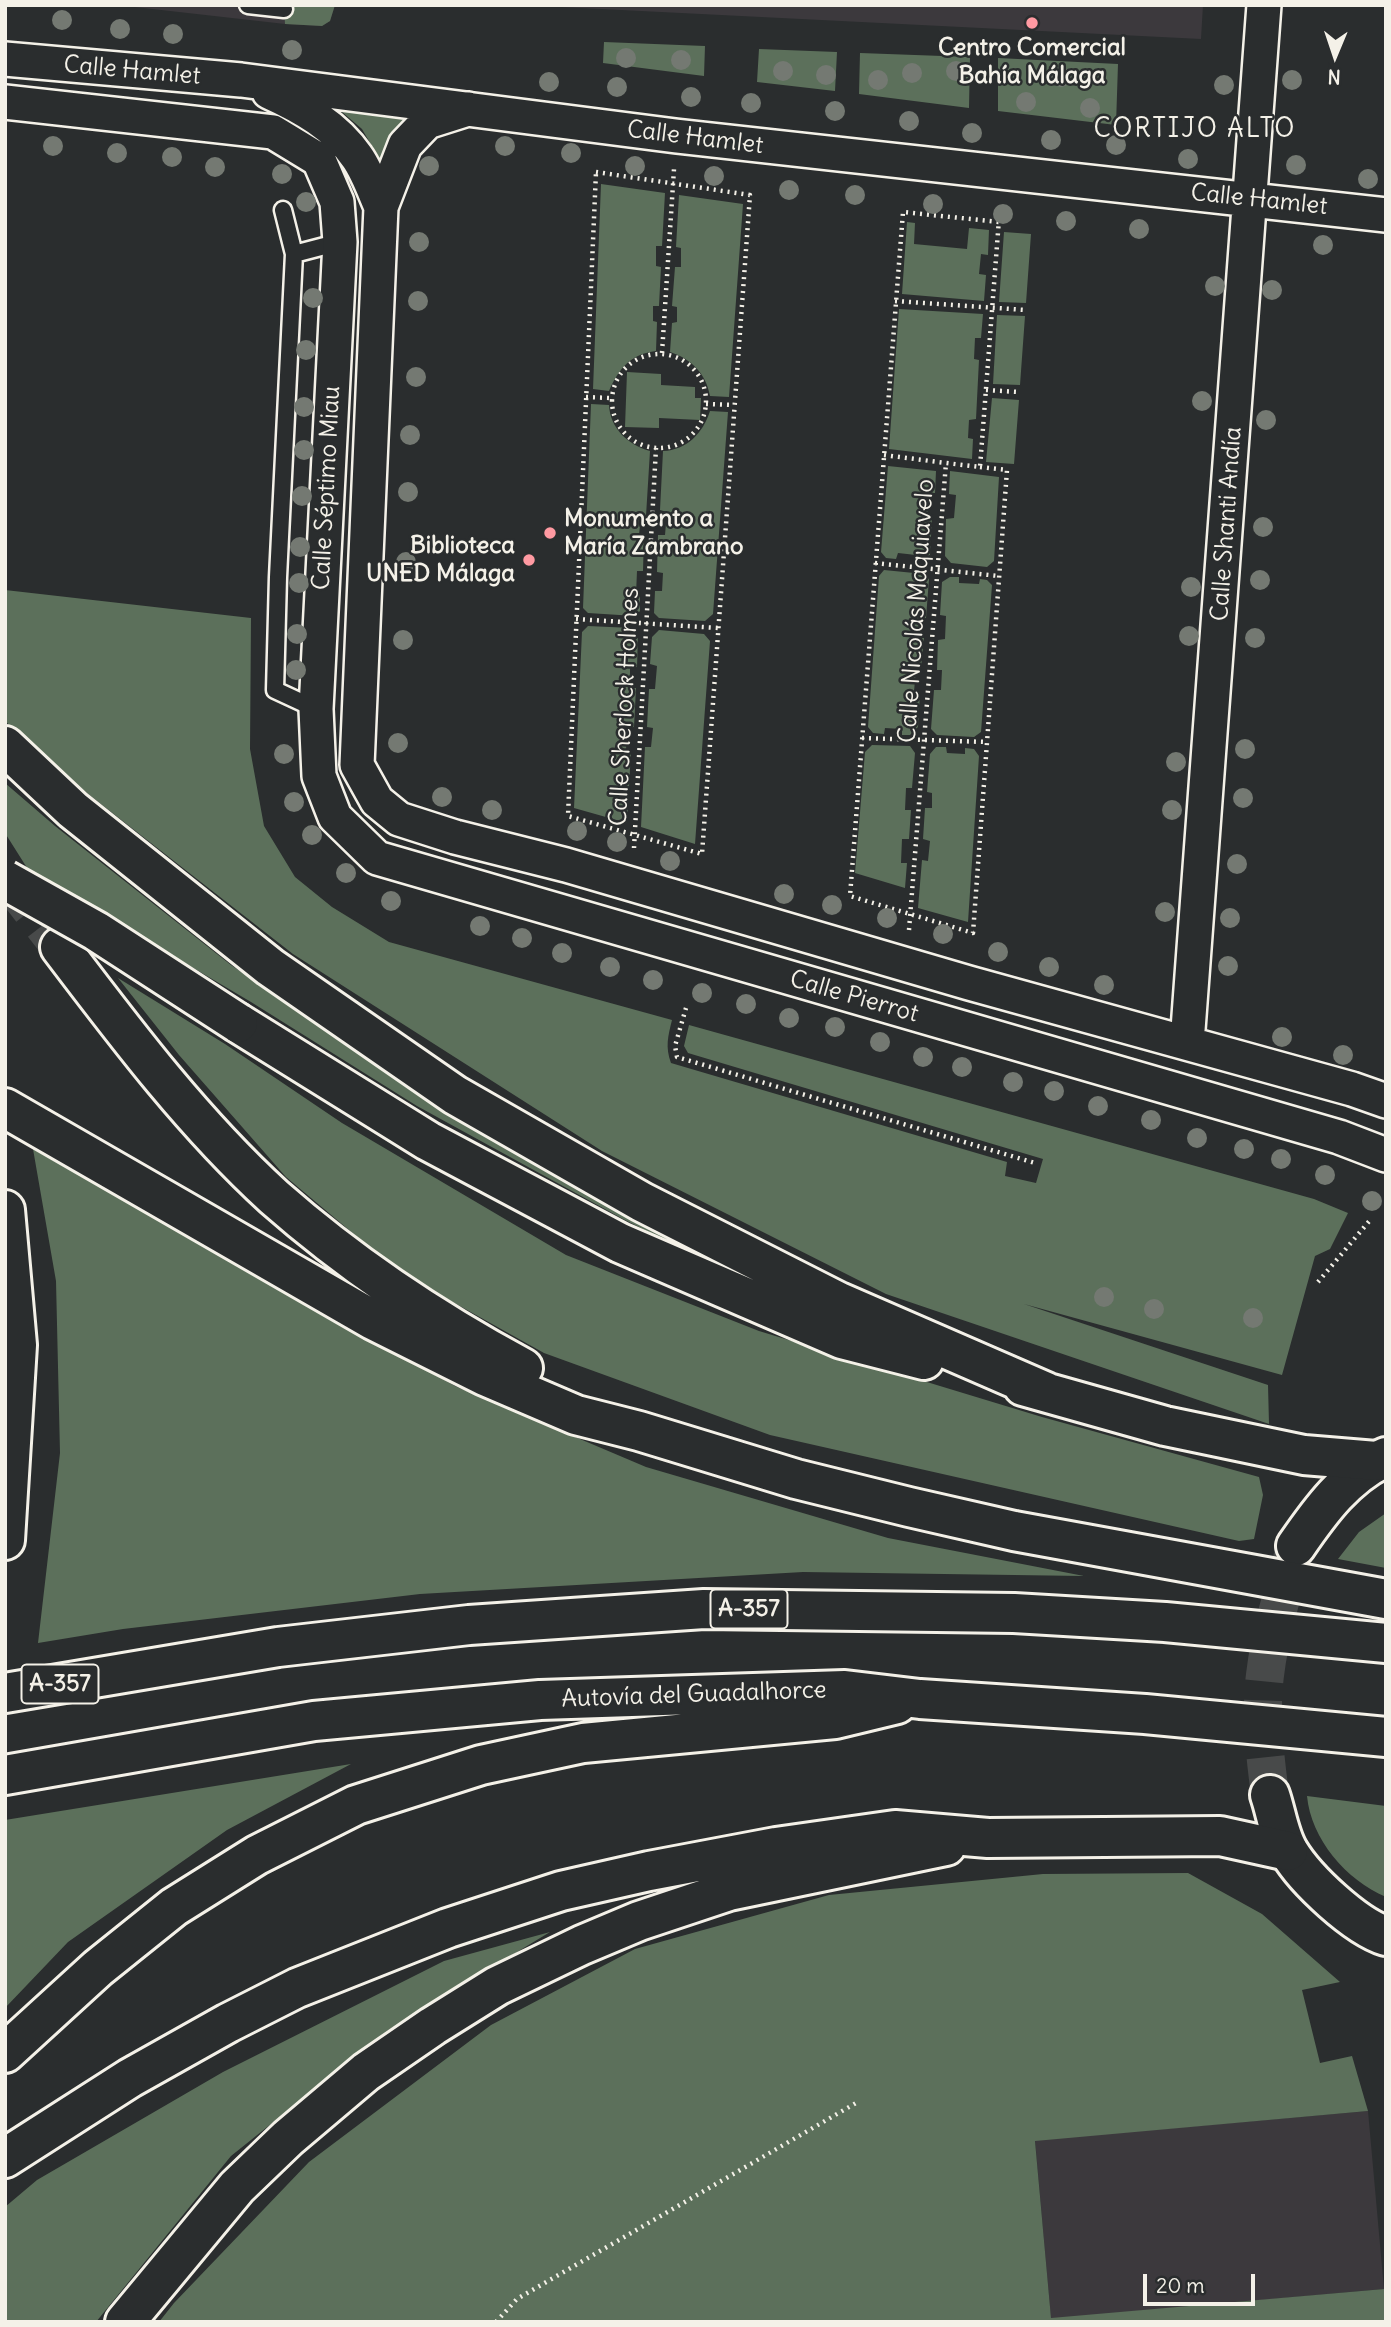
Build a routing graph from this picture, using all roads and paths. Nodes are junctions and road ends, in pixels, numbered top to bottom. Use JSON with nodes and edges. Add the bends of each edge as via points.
{"nodes":[{"id":1,"x":248,"y":5,"type":"edge"},
{"id":2,"x":1264,"y":5,"type":"edge"},
{"id":3,"x":284,"y":9,"type":"dead end"},
{"id":4,"x":5,"y":59,"type":"edge"},
{"id":5,"x":241,"y":80,"type":"junction"},
{"id":6,"x":5,"y":102,"type":"edge"},
{"id":7,"x":468,"y":110,"type":"junction"},
{"id":8,"x":676,"y":136,"type":"junction"},
{"id":9,"x":319,"y":159,"type":"joint"},
{"id":10,"x":1002,"y":173,"type":"junction"},
{"id":11,"x":673,"y":184,"type":"junction"},
{"id":12,"x":1251,"y":199,"type":"junction"},
{"id":13,"x":381,"y":207,"type":"junction"},
{"id":14,"x":283,"y":210,"type":"dead end"},
{"id":15,"x":1386,"y":215,"type":"edge"},
{"id":16,"x":999,"y":222,"type":"junction"},
{"id":17,"x":340,"y":242,"type":"junction"},
{"id":18,"x":294,"y":254,"type":"junction"},
{"id":19,"x":895,"y":301,"type":"junction"},
{"id":20,"x":992,"y":308,"type":"junction"},
{"id":21,"x":1026,"y":310,"type":"dead end"},
{"id":22,"x":662,"y":353,"type":"junction"},
{"id":23,"x":986,"y":390,"type":"junction"},
{"id":24,"x":1019,"y":392,"type":"dead end"},
{"id":25,"x":586,"y":397,"type":"junction"},
{"id":26,"x":610,"y":398,"type":"junction"},
{"id":27,"x":706,"y":404,"type":"junction"},
{"id":28,"x":734,"y":405,"type":"junction"},
{"id":29,"x":656,"y":447,"type":"junction"},
{"id":30,"x":884,"y":456,"type":"junction"},
{"id":31,"x":946,"y":463,"type":"junction"},
{"id":32,"x":980,"y":467,"type":"junction"},
{"id":33,"x":875,"y":563,"type":"junction"},
{"id":34,"x":937,"y":569,"type":"junction"},
{"id":35,"x":999,"y":576,"type":"junction"},
{"id":36,"x":576,"y":619,"type":"junction"},
{"id":37,"x":647,"y":624,"type":"junction"},
{"id":38,"x":718,"y":628,"type":"junction"},
{"id":39,"x":316,"y":709,"type":"junction"},
{"id":40,"x":862,"y":738,"type":"junction"},
{"id":41,"x":924,"y":740,"type":"junction"},
{"id":42,"x":987,"y":742,"type":"junction"},
{"id":43,"x":5,"y":746,"type":"edge"},
{"id":44,"x":377,"y":801,"type":"joint"},
{"id":45,"x":335,"y":817,"type":"joint"},
{"id":46,"x":635,"y":834,"type":"junction"},
{"id":47,"x":5,"y":880,"type":"edge"},
{"id":48,"x":632,"y":884,"type":"junction"},
{"id":49,"x":911,"y":913,"type":"junction"},
{"id":50,"x":60,"y":947,"type":"tunnel mouth"},
{"id":51,"x":907,"y":965,"type":"junction"},
{"id":52,"x":686,"y":1009,"type":"dead end"},
{"id":53,"x":1187,"y":1043,"type":"junction"},
{"id":54,"x":1386,"y":1101,"type":"edge"},
{"id":55,"x":5,"y":1108,"type":"edge"},
{"id":56,"x":1386,"y":1155,"type":"edge"},
{"id":57,"x":1035,"y":1163,"type":"dead end"},
{"id":58,"x":5,"y":1210,"type":"edge"},
{"id":59,"x":1371,"y":1219,"type":"dead end"},
{"id":60,"x":1318,"y":1282,"type":"dead end"},
{"id":61,"x":1046,"y":1392,"type":"junction"},
{"id":62,"x":639,"y":1431,"type":"junction"},
{"id":63,"x":1381,"y":1459,"type":"edge"},
{"id":64,"x":5,"y":1540,"type":"edge"},
{"id":65,"x":1296,"y":1546,"type":"tunnel mouth"},
{"id":66,"x":1386,"y":1599,"type":"edge"},
{"id":67,"x":1386,"y":1643,"type":"edge"},
{"id":68,"x":5,"y":1693,"type":"edge"},
{"id":69,"x":920,"y":1699,"type":"junction"},
{"id":70,"x":1386,"y":1737,"type":"edge"},
{"id":71,"x":5,"y":1775,"type":"edge"},
{"id":72,"x":1270,"y":1795,"type":"tunnel mouth"},
{"id":73,"x":988,"y":1838,"type":"junction"},
{"id":74,"x":1288,"y":1851,"type":"junction"},
{"id":75,"x":1381,"y":1941,"type":"edge"},
{"id":76,"x":5,"y":2053,"type":"edge"},
{"id":77,"x":856,"y":2103,"type":"dead end"},
{"id":78,"x":5,"y":2158,"type":"edge"},
{"id":79,"x":125,"y":2322,"type":"edge"},
{"id":80,"x":496,"y":2322,"type":"edge"}],
"edges":[{"from":1,"to":3,"type":"lane"},
{"from":2,"to":12,"type":"street","name":"Calle Shanti Andía"},
{"from":4,"to":5,"type":"street","name":"Calle Hamlet"},
{"from":5,"to":7,"type":"street","name":"Calle Hamlet"},
{"from":5,"to":13,"type":"street","name":"Calle Séptimo Miau","via":[[324,122],[358,157]]},
{"from":6,"to":9,"type":"street","name":"Calle Hamlet","via":[[273,132]]},
{"from":7,"to":8,"type":"street","name":"Calle Hamlet"},
{"from":7,"to":13,"type":"street","name":"Calle Séptimo Miau","via":[[427,122],[405,145]]},
{"from":8,"to":10,"type":"street","name":"Calle Hamlet"},
{"from":8,"to":11,"type":"path"},
{"from":9,"to":17,"type":"street","name":"Calle Séptimo Miau","via":[[337,202]]},
{"from":10,"to":12,"type":"street","name":"Calle Hamlet"},
{"from":10,"to":16,"type":"path"},
{"from":11,"to":22,"type":"path"},
{"from":11,"to":25,"type":"path","via":[[596,172]]},
{"from":11,"to":28,"type":"path","via":[[750,195]]},
{"from":12,"to":15,"type":"street","name":"Calle Hamlet"},
{"from":12,"to":53,"type":"street","name":"Calle Shanti Andía"},
{"from":13,"to":44,"type":"street","name":"Calle Séptimo Miau","via":[[358,765]]},
{"from":14,"to":18,"type":"lane"},
{"from":16,"to":19,"type":"path","via":[[903,212]]},
{"from":16,"to":20,"type":"path"},
{"from":17,"to":18,"type":"lane"},
{"from":17,"to":39,"type":"street","name":"Calle Séptimo Miau"},
{"from":18,"to":39,"type":"lane","via":[[275,690]]},
{"from":19,"to":20,"type":"path"},
{"from":19,"to":30,"type":"path"},
{"from":20,"to":21,"type":"path"},
{"from":20,"to":23,"type":"path"},
{"from":22,"to":26,"type":"path","via":[[627,365]]},
{"from":22,"to":27,"type":"path","via":[[689,364],[702,382]]},
{"from":23,"to":24,"type":"path"},
{"from":23,"to":32,"type":"path"},
{"from":25,"to":26,"type":"path"},
{"from":25,"to":36,"type":"path"},
{"from":26,"to":29,"type":"path","via":[[614,418],[624,433],[639,444]]},
{"from":27,"to":28,"type":"path"},
{"from":27,"to":29,"type":"path","via":[[695,430],[685,440]]},
{"from":28,"to":38,"type":"path"},
{"from":29,"to":37,"type":"path","name":"Calle Sherlock Holmes"},
{"from":30,"to":31,"type":"path"},
{"from":30,"to":33,"type":"path"},
{"from":31,"to":32,"type":"path","name":"Calle Nicolás Maquiavelo"},
{"from":31,"to":34,"type":"path","name":"Calle Nicolás Maquiavelo"},
{"from":32,"to":35,"type":"path","name":"Calle Nicolás Maquiavelo","via":[[1007,470]]},
{"from":33,"to":34,"type":"path"},
{"from":33,"to":40,"type":"path"},
{"from":34,"to":35,"type":"path"},
{"from":34,"to":41,"type":"path","name":"Calle Nicolás Maquiavelo"},
{"from":35,"to":42,"type":"path"},
{"from":36,"to":37,"type":"path"},
{"from":36,"to":46,"type":"path","via":[[568,816]]},
{"from":37,"to":38,"type":"path"},
{"from":37,"to":46,"type":"path","name":"Calle Sherlock Holmes"},
{"from":38,"to":46,"type":"path","via":[[702,854]]},
{"from":39,"to":45,"type":"street","name":"Calle Séptimo Miau","via":[[319,776]]},
{"from":40,"to":41,"type":"path"},
{"from":40,"to":49,"type":"path","via":[[850,896]]},
{"from":41,"to":42,"type":"path"},
{"from":41,"to":49,"type":"path","name":"Calle Nicolás Maquiavelo"},
{"from":42,"to":49,"type":"path","via":[[973,933]]},
{"from":43,"to":61,"type":"main road","via":[[73,810],[271,967],[455,1095],[642,1202],[839,1303]]},
{"from":44,"to":48,"type":"street","name":"Calle Pierrot","via":[[399,819]]},
{"from":45,"to":56,"type":"street","name":"Calle Pierrot","via":[[377,858],[1339,1137]]},
{"from":46,"to":48,"type":"path","name":"Calle Sherlock Holmes"},
{"from":47,"to":61,"type":"main road","bridge":true,"via":[[96,931],[428,1141],[620,1243],[842,1339]]},
{"from":48,"to":51,"type":"street","name":"Calle Pierrot"},
{"from":49,"to":51,"type":"path","name":"Calle Nicolás Maquiavelo"},
{"from":50,"to":62,"type":"main road","via":[[194,1115],[274,1196],[365,1272],[488,1349]]},
{"from":51,"to":53,"type":"street","name":"Calle Pierrot"},
{"from":52,"to":57,"type":"path","via":[[675,1046],[677,1057]]},
{"from":53,"to":54,"type":"street","name":"Calle Pierrot"},
{"from":55,"to":62,"type":"main road","via":[[373,1320],[576,1415]]},
{"from":58,"to":64,"type":"main road","via":[[17,1345]]},
{"from":59,"to":60,"type":"path"},
{"from":61,"to":63,"type":"main road","via":[[1165,1426],[1304,1455]]},
{"from":62,"to":66,"type":"main road","via":[[796,1479],[1014,1531]]},
{"from":63,"to":65,"type":"main road","via":[[1330,1498]]},
{"from":67,"to":68,"type":"main road","number":"A-357","via":[[1014,1613],[704,1609],[469,1625],[278,1647]]},
{"from":69,"to":70,"type":"main road","name":"Autovía del Guadalhorce"},
{"from":69,"to":71,"type":"main road","name":"Autovía del Guadalhorce","via":[[845,1690],[540,1700],[314,1721]]},
{"from":69,"to":76,"type":"main road","via":[[835,1720],[583,1743],[481,1765],[356,1805],[257,1855],[174,1907],[97,1968]]},
{"from":72,"to":74,"type":"main road"},
{"from":73,"to":74,"type":"main road","via":[[1220,1836]]},
{"from":73,"to":78,"type":"main road","via":[[895,1830],[776,1847],[548,1895],[448,1928],[297,1988],[130,2078]]},
{"from":73,"to":79,"type":"main road","via":[[729,1891],[639,1921],[497,1986],[366,2073],[288,2138],[237,2187]]},
{"from":74,"to":75,"type":"main road","via":[[1329,1899]]},
{"from":77,"to":80,"type":"path","via":[[517,2299]]}]}
